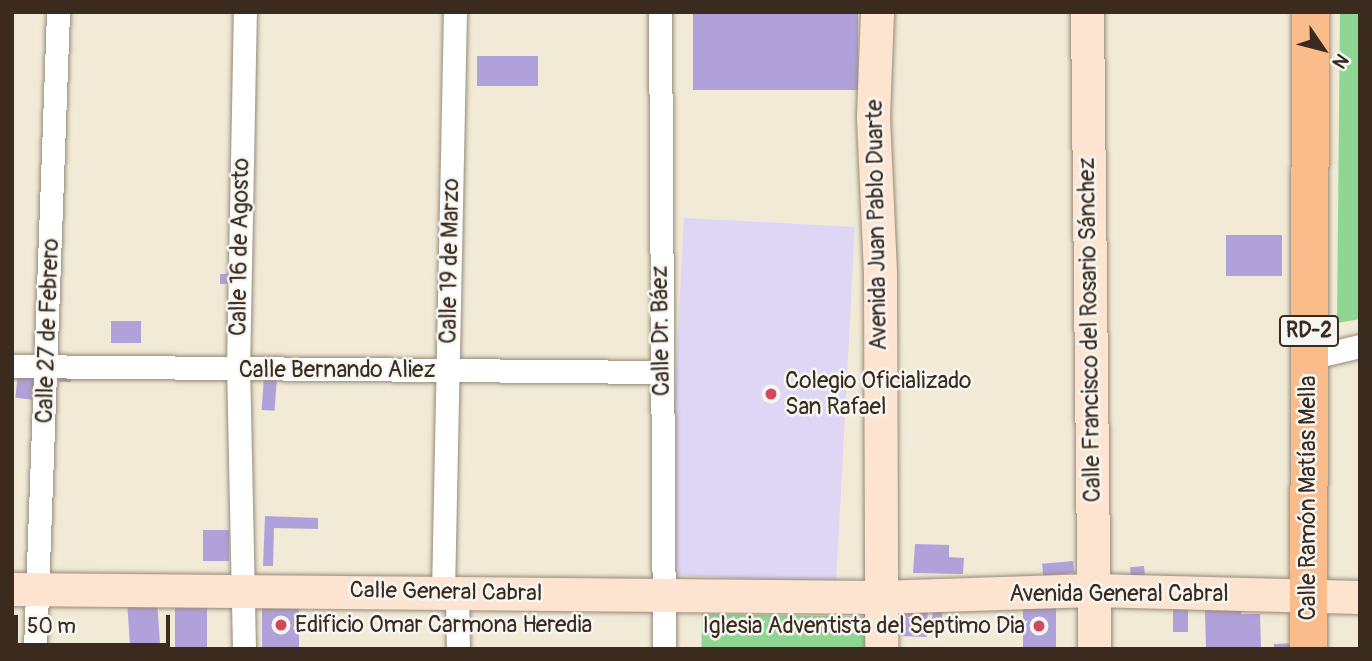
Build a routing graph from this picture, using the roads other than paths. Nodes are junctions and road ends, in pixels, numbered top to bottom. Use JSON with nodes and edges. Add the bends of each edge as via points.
{"nodes":[{"id":1,"x":58,"y":12,"type":"edge"},
{"id":2,"x":245,"y":12,"type":"edge"},
{"id":3,"x":455,"y":12,"type":"edge"},
{"id":4,"x":660,"y":12,"type":"edge"},
{"id":5,"x":877,"y":12,"type":"edge"},
{"id":6,"x":1087,"y":12,"type":"edge"},
{"id":7,"x":1310,"y":12,"type":"edge"},
{"id":8,"x":1360,"y":345,"type":"edge"},
{"id":9,"x":1309,"y":358,"type":"junction"},
{"id":10,"x":12,"y":366,"type":"edge"},
{"id":11,"x":47,"y":367,"type":"junction"},
{"id":12,"x":238,"y":370,"type":"junction"},
{"id":13,"x":448,"y":370,"type":"junction"},
{"id":14,"x":661,"y":372,"type":"junction"},
{"id":15,"x":25,"y":589,"type":"edge"},
{"id":16,"x":245,"y":589,"type":"junction"},
{"id":17,"x":1093,"y":590,"type":"junction"},
{"id":18,"x":666,"y":592,"type":"junction"},
{"id":19,"x":450,"y":593,"type":"junction"},
{"id":20,"x":1307,"y":596,"type":"junction"},
{"id":21,"x":879,"y":597,"type":"junction"},
{"id":22,"x":1360,"y":597,"type":"edge"},
{"id":23,"x":35,"y":649,"type":"edge"},
{"id":24,"x":244,"y":649,"type":"edge"},
{"id":25,"x":458,"y":649,"type":"edge"},
{"id":26,"x":664,"y":649,"type":"edge"},
{"id":27,"x":881,"y":649,"type":"edge"},
{"id":28,"x":1094,"y":649,"type":"edge"},
{"id":29,"x":1308,"y":649,"type":"edge"}],
"edges":[{"from":1,"to":11,"type":"street","name":"Calle 27 de Febrero"},
{"from":2,"to":12,"type":"street","name":"Calle 16 de Agosto"},
{"from":3,"to":13,"type":"street","name":"Calle 19 de Marzo"},
{"from":4,"to":14,"type":"street","name":"Calle Dr. Báez"},
{"from":5,"to":21,"type":"street","name":"Avenida Juan Pablo Duarte","via":[[873,118],[880,274]]},
{"from":6,"to":17,"type":"street","name":"Calle Francisco del Rosario Sánchez"},
{"from":7,"to":9,"type":"main road","name":"Calle Ramón Matías Mella","number":"RD-2"},
{"from":8,"to":9,"type":"street"},
{"from":9,"to":20,"type":"main road","name":"Calle Ramón Matías Mella","number":"RD-2"},
{"from":10,"to":11,"type":"street","name":"Calle Bernando Aliez"},
{"from":11,"to":12,"type":"street","name":"Calle Bernando Aliez"},
{"from":11,"to":15,"type":"street","name":"Calle 27 de Febrero"},
{"from":12,"to":13,"type":"street","name":"Calle Bernando Aliez"},
{"from":12,"to":16,"type":"street","name":"Calle 16 de Agosto"},
{"from":13,"to":14,"type":"street","name":"Calle Bernando Aliez"},
{"from":13,"to":19,"type":"street","name":"Calle 19 de Marzo"},
{"from":14,"to":18,"type":"street","name":"Calle Dr. Báez"},
{"from":15,"to":16,"type":"street","name":"Calle General Cabral"},
{"from":15,"to":23,"type":"street","name":"Calle 27 de Febrero"},
{"from":16,"to":19,"type":"street","name":"Calle General Cabral"},
{"from":16,"to":24,"type":"street","name":"Calle 16 de Agosto"},
{"from":17,"to":20,"type":"street","name":"Avenida General Cabral"},
{"from":17,"to":21,"type":"street","name":"Avenida General Cabral"},
{"from":17,"to":28,"type":"street","name":"Calle Francisco del Rosario Sánchez"},
{"from":18,"to":19,"type":"street","name":"Calle General Cabral"},
{"from":18,"to":21,"type":"street","name":"Calle General Cabral"},
{"from":18,"to":26,"type":"street","name":"Calle Dr. Báez"},
{"from":19,"to":25,"type":"street","name":"Calle 19 de Marzo"},
{"from":20,"to":22,"type":"street","name":"Avenida General Cabral"},
{"from":20,"to":29,"type":"main road","name":"Calle Ramón Matías Mella","number":"RD-2"},
{"from":21,"to":27,"type":"street","name":"Avenida Juan Pablo Duarte"}]}
